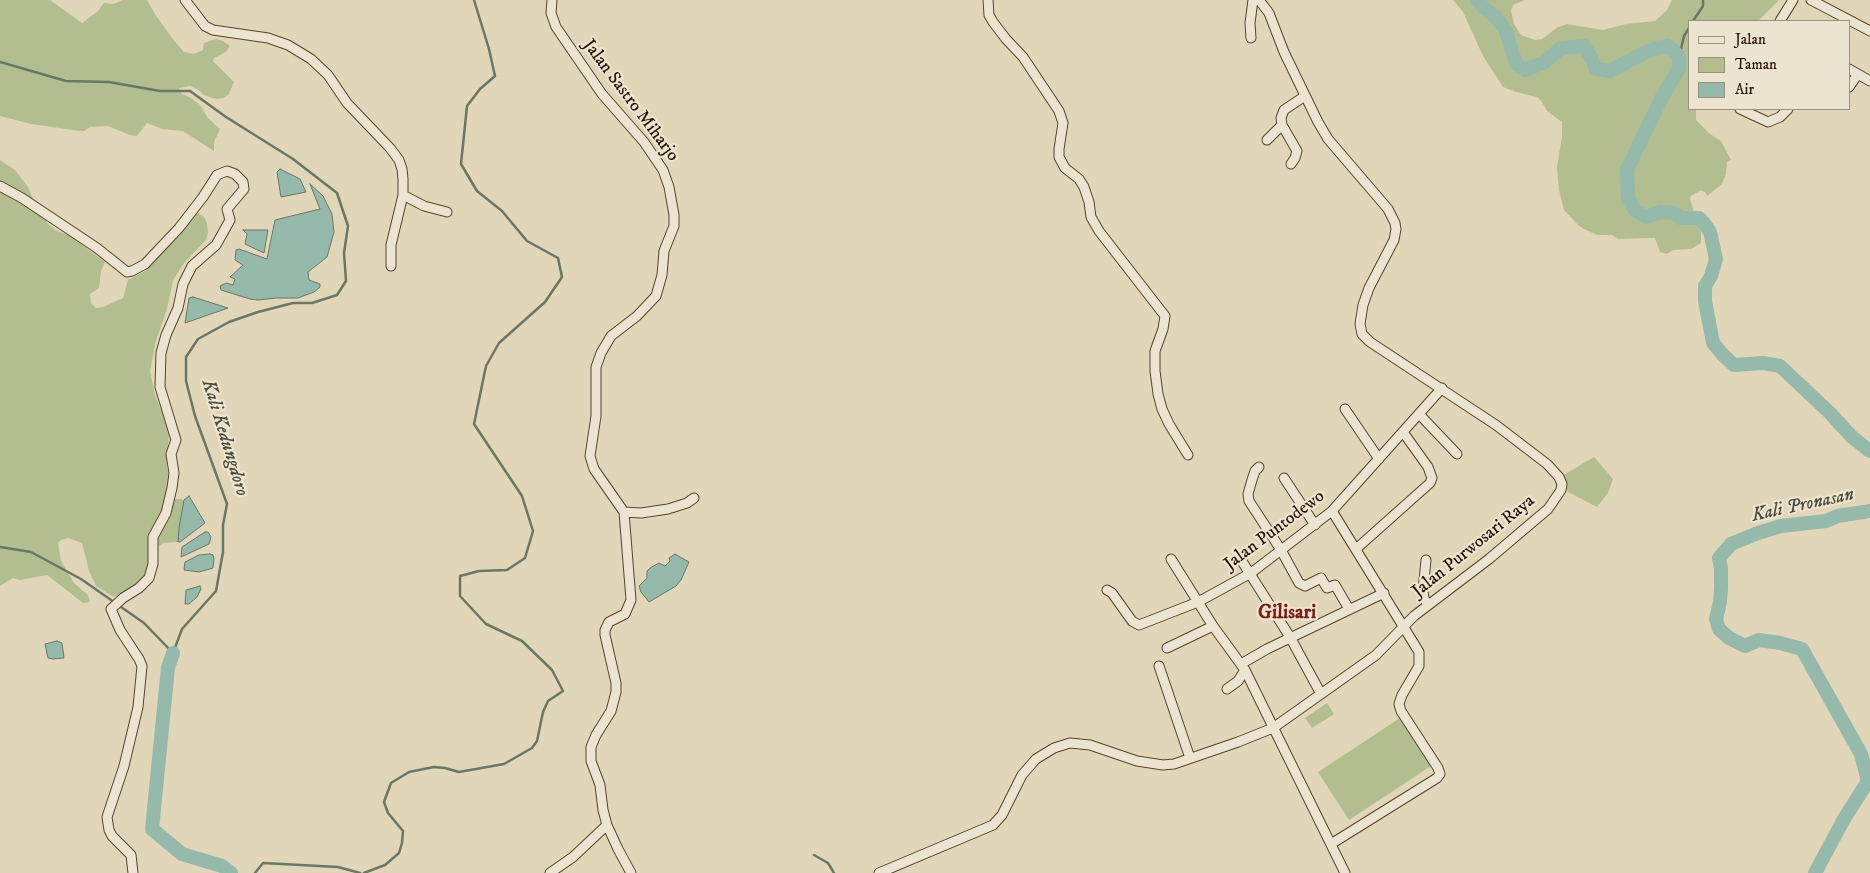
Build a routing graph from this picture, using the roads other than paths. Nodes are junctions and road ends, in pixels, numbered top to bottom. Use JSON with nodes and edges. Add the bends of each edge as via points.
{"nodes":[{"id":1,"x":185,"y":0,"type":"edge"},
{"id":2,"x":552,"y":0,"type":"edge"},
{"id":3,"x":988,"y":0,"type":"edge"},
{"id":4,"x":1252,"y":0,"type":"edge"},
{"id":5,"x":1259,"y":0,"type":"edge"},
{"id":6,"x":1793,"y":0,"type":"edge"},
{"id":7,"x":1811,"y":0,"type":"edge"},
{"id":8,"x":1781,"y":20,"type":"edge"},
{"id":9,"x":1849,"y":20,"type":"edge"},
{"id":10,"x":1850,"y":20,"type":"edge"},
{"id":11,"x":1870,"y":31,"type":"edge"},
{"id":12,"x":1251,"y":38,"type":"dead end"},
{"id":13,"x":1850,"y":70,"type":"edge"},
{"id":14,"x":1858,"y":74,"type":"junction"},
{"id":15,"x":1870,"y":81,"type":"edge"},
{"id":16,"x":1850,"y":86,"type":"edge"},
{"id":17,"x":1305,"y":96,"type":"junction"},
{"id":18,"x":1742,"y":110,"type":"edge"},
{"id":19,"x":1787,"y":110,"type":"edge"},
{"id":20,"x":1282,"y":125,"type":"junction"},
{"id":21,"x":1267,"y":140,"type":"dead end"},
{"id":22,"x":1291,"y":164,"type":"dead end"},
{"id":23,"x":0,"y":186,"type":"edge"},
{"id":24,"x":403,"y":194,"type":"junction"},
{"id":25,"x":447,"y":212,"type":"dead end"},
{"id":26,"x":391,"y":266,"type":"dead end"},
{"id":27,"x":1442,"y":388,"type":"junction"},
{"id":28,"x":1345,"y":409,"type":"dead end"},
{"id":29,"x":1419,"y":414,"type":"junction"},
{"id":30,"x":1403,"y":432,"type":"junction"},
{"id":31,"x":1457,"y":454,"type":"dead end"},
{"id":32,"x":1188,"y":455,"type":"dead end"},
{"id":33,"x":1379,"y":458,"type":"junction"},
{"id":34,"x":1260,"y":467,"type":"dead end"},
{"id":35,"x":1284,"y":478,"type":"dead end"},
{"id":36,"x":694,"y":498,"type":"dead end"},
{"id":37,"x":1332,"y":511,"type":"junction"},
{"id":38,"x":624,"y":512,"type":"junction"},
{"id":39,"x":1315,"y":525,"type":"junction"},
{"id":40,"x":1356,"y":549,"type":"junction"},
{"id":41,"x":1281,"y":550,"type":"junction"},
{"id":42,"x":1240,"y":558,"type":"dead end"},
{"id":43,"x":1171,"y":559,"type":"dead end"},
{"id":44,"x":1426,"y":560,"type":"dead end"},
{"id":45,"x":1251,"y":573,"type":"junction"},
{"id":46,"x":1107,"y":590,"type":"dead end"},
{"id":47,"x":1384,"y":593,"type":"junction"},
{"id":48,"x":1198,"y":602,"type":"junction"},
{"id":49,"x":1428,"y":605,"type":"junction"},
{"id":50,"x":1349,"y":609,"type":"junction"},
{"id":51,"x":1213,"y":626,"type":"junction"},
{"id":52,"x":1404,"y":626,"type":"junction"},
{"id":53,"x":1290,"y":637,"type":"junction"},
{"id":54,"x":1167,"y":648,"type":"dead end"},
{"id":55,"x":1159,"y":666,"type":"dead end"},
{"id":56,"x":1242,"y":667,"type":"junction"},
{"id":57,"x":1228,"y":688,"type":"dead end"},
{"id":58,"x":1321,"y":694,"type":"junction"},
{"id":59,"x":1273,"y":728,"type":"junction"},
{"id":60,"x":1190,"y":758,"type":"junction"},
{"id":61,"x":607,"y":825,"type":"junction"},
{"id":62,"x":1331,"y":844,"type":"junction"},
{"id":63,"x":556,"y":872,"type":"edge"},
{"id":64,"x":133,"y":873,"type":"edge"},
{"id":65,"x":631,"y":873,"type":"edge"},
{"id":66,"x":879,"y":873,"type":"edge"},
{"id":67,"x":1345,"y":873,"type":"edge"}],
"edges":[{"from":1,"to":24,"type":"street","via":[[200,20],[213,30],[288,44],[320,66],[347,103],[395,154],[402,169]]},
{"from":2,"to":38,"type":"street","name":"Jalan Sastro Miharjo","via":[[551,13],[556,27],[602,94],[644,142],[663,170],[674,215],[656,296],[612,336],[596,368],[596,416],[591,462]]},
{"from":3,"to":32,"type":"street","via":[[993,22],[1023,57],[1059,111],[1062,122],[1061,161],[1080,179],[1091,217],[1166,316],[1155,351],[1158,394],[1169,424]]},
{"from":4,"to":12,"type":"street"},
{"from":5,"to":17,"type":"street","via":[[1269,13]]},
{"from":6,"to":8,"type":"street"},
{"from":7,"to":9,"type":"street"},
{"from":10,"to":11,"type":"street"},
{"from":13,"to":14,"type":"street"},
{"from":14,"to":15,"type":"street"},
{"from":14,"to":16,"type":"street"},
{"from":17,"to":20,"type":"street","via":[[1284,110]]},
{"from":17,"to":27,"type":"street","name":"Jalan Purwosari Raya","via":[[1328,139],[1388,209],[1396,229],[1394,240],[1363,305],[1362,334]]},
{"from":18,"to":19,"type":"street","via":[[1768,122]]},
{"from":20,"to":21,"type":"street"},
{"from":20,"to":22,"type":"street","via":[[1296,151],[1296,158]]},
{"from":23,"to":64,"type":"street","via":[[97,248],[127,272],[145,264],[179,228],[217,175],[227,171],[243,182],[244,188],[227,209],[230,220],[216,245],[192,266],[166,335],[161,354],[160,386],[176,440],[171,454],[172,488],[166,513],[153,537],[149,578],[111,609],[142,666],[138,708],[107,817],[112,836],[131,855]]},
{"from":24,"to":25,"type":"street","via":[[424,206]]},
{"from":24,"to":26,"type":"street"},
{"from":27,"to":29,"type":"street","name":"Jalan Puntodewo"},
{"from":27,"to":49,"type":"street","name":"Jalan Purwosari Raya","via":[[1547,464],[1562,484],[1558,496],[1541,515]]},
{"from":28,"to":33,"type":"street"},
{"from":29,"to":30,"type":"street","name":"Jalan Puntodewo"},
{"from":29,"to":31,"type":"street"},
{"from":30,"to":33,"type":"street","name":"Jalan Puntodewo"},
{"from":30,"to":40,"type":"street","via":[[1428,468],[1432,478],[1430,484]]},
{"from":33,"to":37,"type":"street","name":"Jalan Puntodewo"},
{"from":34,"to":41,"type":"street","via":[[1252,480],[1249,501]]},
{"from":35,"to":39,"type":"street"},
{"from":36,"to":38,"type":"street","via":[[668,509]]},
{"from":37,"to":39,"type":"street","name":"Jalan Puntodewo"},
{"from":37,"to":40,"type":"street"},
{"from":38,"to":61,"type":"street","via":[[630,604],[626,614],[609,622],[605,630],[616,692],[611,711],[591,748],[591,761],[600,785]]},
{"from":39,"to":41,"type":"street","name":"Jalan Puntodewo"},
{"from":40,"to":47,"type":"street"},
{"from":41,"to":45,"type":"street","name":"Jalan Puntodewo"},
{"from":41,"to":50,"type":"street","via":[[1300,585],[1305,586],[1321,578],[1327,588],[1335,585]]},
{"from":42,"to":45,"type":"street"},
{"from":43,"to":48,"type":"street"},
{"from":44,"to":49,"type":"street","via":[[1423,592]]},
{"from":45,"to":48,"type":"street","name":"Jalan Puntodewo"},
{"from":45,"to":53,"type":"street"},
{"from":46,"to":48,"type":"street","name":"Jalan Puntodewo","via":[[1137,624]]},
{"from":47,"to":50,"type":"street"},
{"from":47,"to":52,"type":"street"},
{"from":48,"to":51,"type":"street"},
{"from":49,"to":52,"type":"street","name":"Jalan Purwosari Raya"},
{"from":50,"to":53,"type":"street"},
{"from":51,"to":54,"type":"street"},
{"from":51,"to":56,"type":"street"},
{"from":52,"to":58,"type":"street","name":"Jalan Purwosari Raya","via":[[1387,646]]},
{"from":52,"to":62,"type":"street","via":[[1419,652],[1420,662],[1398,704],[1440,774]]},
{"from":53,"to":56,"type":"street"},
{"from":53,"to":58,"type":"street"},
{"from":55,"to":60,"type":"street"},
{"from":56,"to":57,"type":"street","via":[[1238,681]]},
{"from":56,"to":59,"type":"street"},
{"from":58,"to":59,"type":"street","name":"Jalan Purwosari Raya"},
{"from":59,"to":60,"type":"street","name":"Jalan Purwosari Raya"},
{"from":59,"to":62,"type":"street"},
{"from":60,"to":66,"type":"street","name":"Jalan Purwosari Raya","via":[[1163,765],[1137,761],[1090,744],[1070,743],[1054,748],[1036,759],[1022,775],[1002,815],[992,826]]},
{"from":61,"to":63,"type":"street"},
{"from":61,"to":65,"type":"street"},
{"from":62,"to":67,"type":"street"}]}
